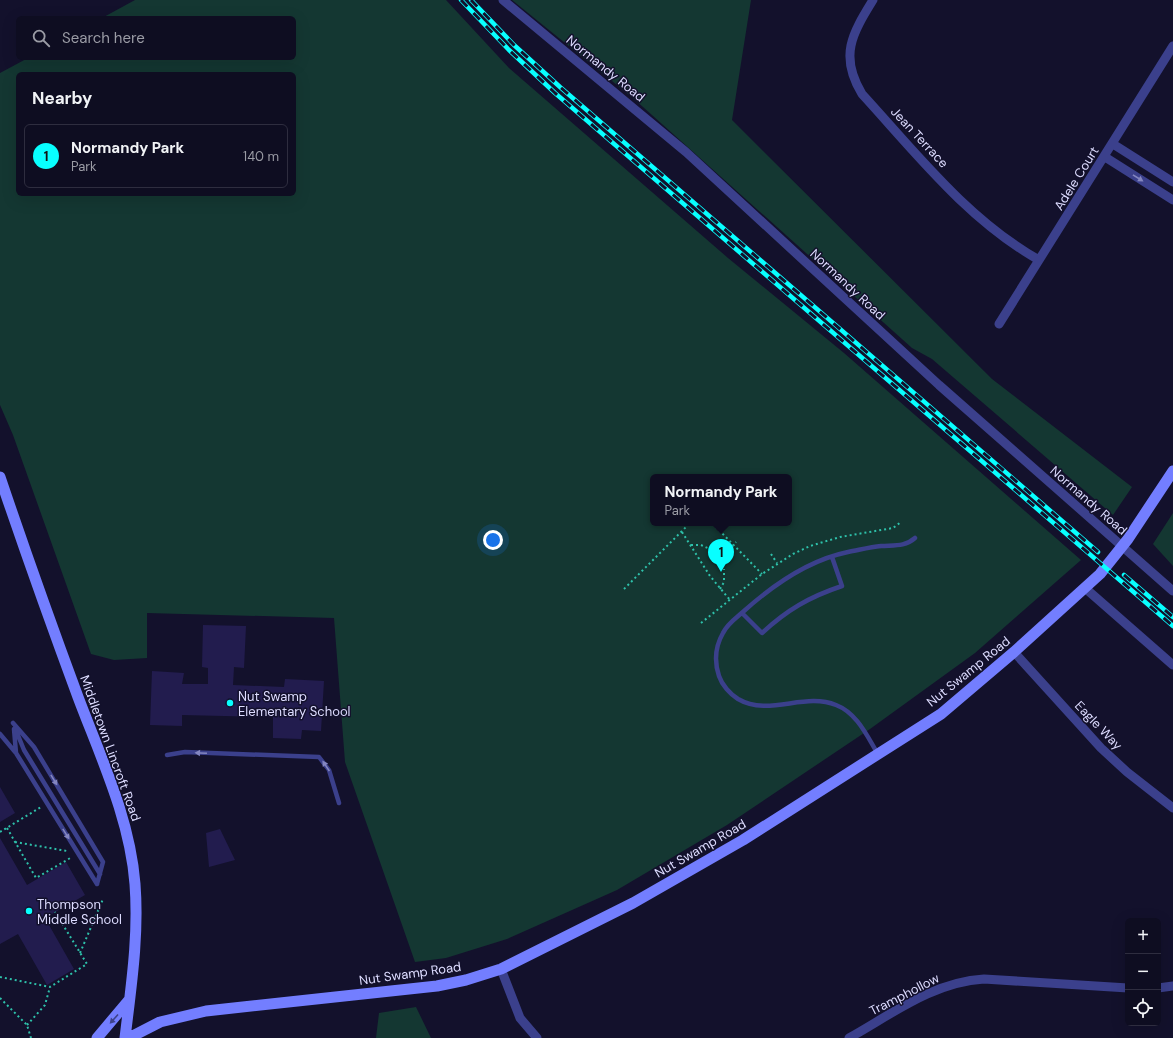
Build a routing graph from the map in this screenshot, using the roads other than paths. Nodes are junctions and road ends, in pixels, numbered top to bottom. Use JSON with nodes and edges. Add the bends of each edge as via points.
{"nodes":[{"id":1,"x":503,"y":0,"type":"edge"},
{"id":2,"x":873,"y":0,"type":"edge"},
{"id":3,"x":1173,"y":46,"type":"edge"},
{"id":4,"x":1113,"y":144,"type":"junction"},
{"id":5,"x":1105,"y":157,"type":"junction"},
{"id":6,"x":1173,"y":182,"type":"edge"},
{"id":7,"x":1173,"y":200,"type":"edge"},
{"id":8,"x":1039,"y":260,"type":"junction"},
{"id":9,"x":999,"y":324,"type":"dead end"},
{"id":10,"x":1173,"y":471,"type":"edge"},
{"id":11,"x":0,"y":478,"type":"edge"},
{"id":12,"x":915,"y":538,"type":"dead end"},
{"id":13,"x":1122,"y":547,"type":"junction"},
{"id":14,"x":832,"y":557,"type":"junction"},
{"id":15,"x":1085,"y":588,"type":"junction"},
{"id":16,"x":1173,"y":591,"type":"edge"},
{"id":17,"x":742,"y":613,"type":"junction"},
{"id":18,"x":1014,"y":652,"type":"junction"},
{"id":19,"x":1173,"y":665,"type":"edge"},
{"id":20,"x":13,"y":723,"type":"junction"},
{"id":21,"x":0,"y":734,"type":"edge"},
{"id":22,"x":16,"y":754,"type":"junction"},
{"id":23,"x":878,"y":754,"type":"junction"},
{"id":24,"x":168,"y":755,"type":"dead end"},
{"id":25,"x":339,"y":803,"type":"dead end"},
{"id":26,"x":1173,"y":808,"type":"edge"},
{"id":27,"x":100,"y":874,"type":"junction"},
{"id":28,"x":501,"y":969,"type":"junction"},
{"id":29,"x":1173,"y":986,"type":"edge"},
{"id":30,"x":1125,"y":988,"type":"edge"},
{"id":31,"x":1161,"y":988,"type":"edge"},
{"id":32,"x":130,"y":999,"type":"junction"},
{"id":33,"x":97,"y":1038,"type":"edge"},
{"id":34,"x":125,"y":1038,"type":"edge"},
{"id":35,"x":129,"y":1038,"type":"edge"},
{"id":36,"x":538,"y":1038,"type":"edge"},
{"id":37,"x":849,"y":1038,"type":"edge"}],
"edges":[{"from":1,"to":13,"type":"street","name":"Normandy Road","via":[[686,152],[939,385]]},
{"from":2,"to":8,"type":"street","name":"Jean Terrace","via":[[859,23],[850,48],[850,67],[860,90],[962,201],[1007,241]]},
{"from":3,"to":4,"type":"street","name":"Adele Court"},
{"from":4,"to":5,"type":"street","name":"Adele Court"},
{"from":4,"to":6,"type":"street"},
{"from":5,"to":7,"type":"street","one_way":true},
{"from":5,"to":8,"type":"street","name":"Adele Court"},
{"from":8,"to":9,"type":"street","name":"Adele Court"},
{"from":10,"to":13,"type":"main road","name":"Nut Swamp Road"},
{"from":11,"to":32,"type":"main road","name":"Middletown Lincroft Road","via":[[34,579],[124,823],[134,877],[137,918]]},
{"from":12,"to":14,"type":"lane","via":[[903,545],[880,546]]},
{"from":13,"to":15,"type":"main road","name":"Nut Swamp Road"},
{"from":13,"to":16,"type":"street","name":"Normandy Road"},
{"from":14,"to":17,"type":"lane","via":[[792,575],[763,594]]},
{"from":14,"to":17,"type":"lane","via":[[842,586],[822,592],[798,604],[778,617],[762,633]]},
{"from":15,"to":18,"type":"main road","name":"Nut Swamp Road"},
{"from":15,"to":19,"type":"street"},
{"from":17,"to":23,"type":"lane","via":[[726,627],[718,642],[715,663],[721,681],[732,695],[745,703],[762,707],[818,701],[837,705],[858,722]]},
{"from":18,"to":23,"type":"main road","name":"Nut Swamp Road","via":[[941,714]]},
{"from":18,"to":26,"type":"street","name":"Eagle Way","via":[[1101,748]]},
{"from":20,"to":22,"type":"lane"},
{"from":20,"to":27,"type":"lane","via":[[24,750]]},
{"from":20,"to":27,"type":"lane","one_way":true,"via":[[34,747],[103,862]]},
{"from":21,"to":22,"type":"lane"},
{"from":22,"to":27,"type":"lane","one_way":true,"via":[[97,884]]},
{"from":23,"to":28,"type":"main road","name":"Nut Swamp Road","via":[[743,840],[677,878]]},
{"from":25,"to":24,"type":"lane","one_way":true,"via":[[329,770],[319,757],[185,752]]},
{"from":28,"to":35,"type":"main road","name":"Nut Swamp Road","via":[[437,986],[206,1011],[160,1022]]},
{"from":28,"to":36,"type":"street","via":[[520,1018]]},
{"from":29,"to":31,"type":"street"},
{"from":30,"to":37,"type":"street","name":"Tramphollow","via":[[984,979],[957,982],[927,994]]},
{"from":32,"to":33,"type":"main road","one_way":true},
{"from":32,"to":34,"type":"main road","name":"Middletown Lincroft Road"}]}
